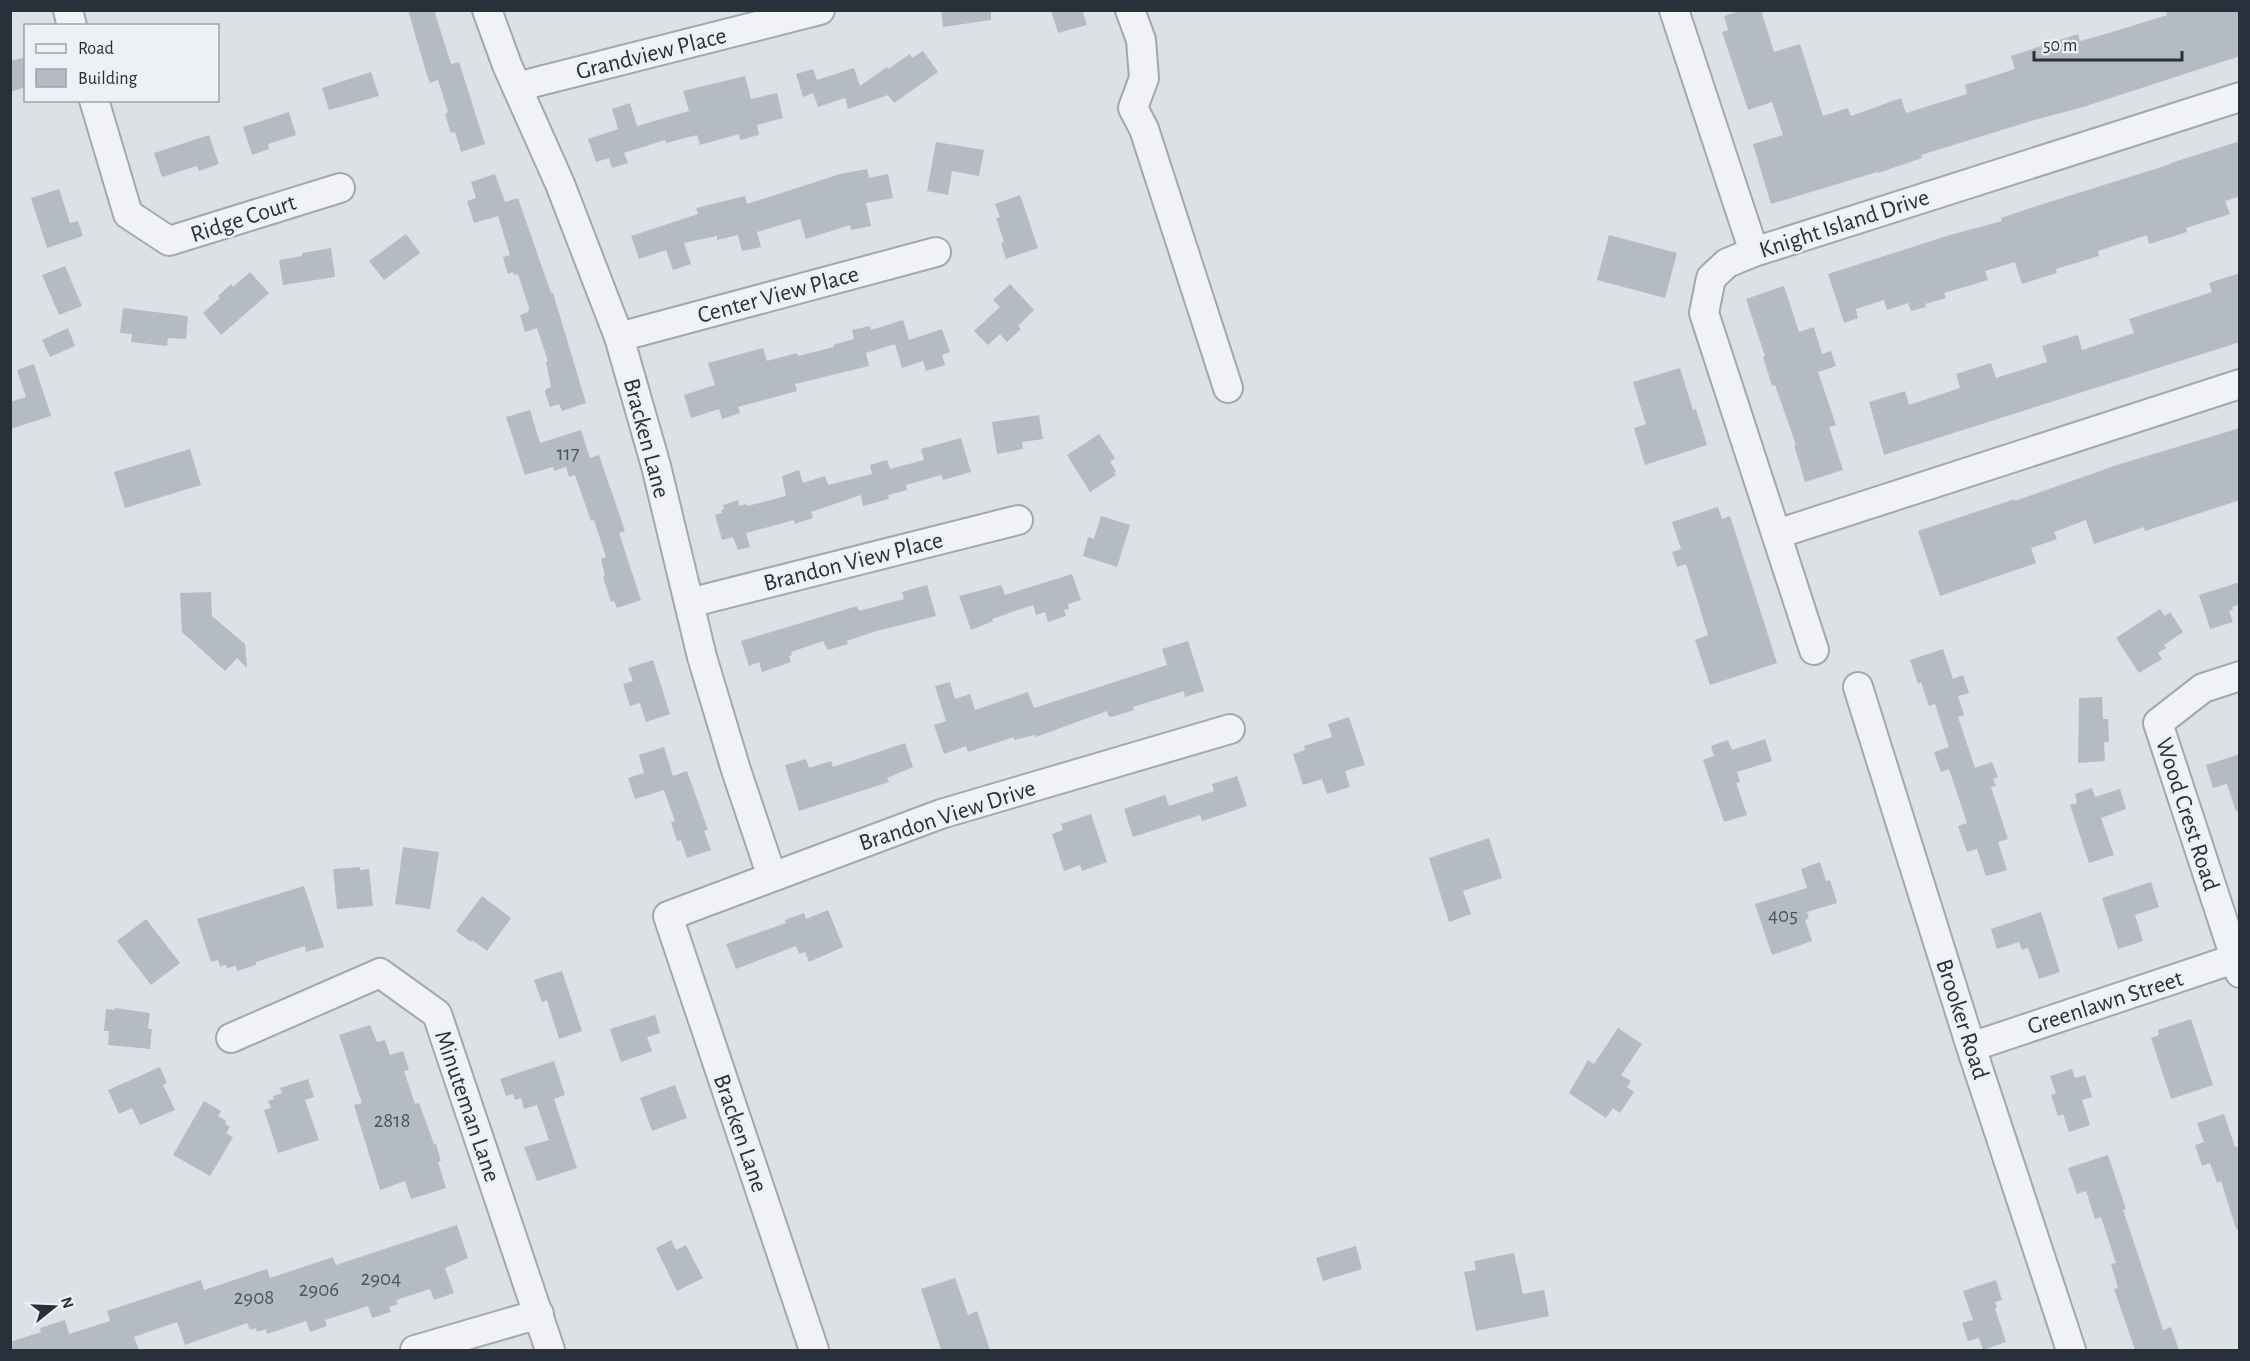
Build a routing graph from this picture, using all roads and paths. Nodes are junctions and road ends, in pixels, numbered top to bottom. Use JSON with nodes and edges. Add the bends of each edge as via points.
{"nodes":[{"id":1,"x":487,"y":10,"type":"edge"},
{"id":2,"x":820,"y":10,"type":"edge"},
{"id":3,"x":1130,"y":10,"type":"edge"},
{"id":4,"x":1674,"y":10,"type":"edge"},
{"id":5,"x":518,"y":90,"type":"junction"},
{"id":6,"x":2240,"y":97,"type":"edge"},
{"id":7,"x":95,"y":102,"type":"edge"},
{"id":8,"x":340,"y":188,"type":"dead end"},
{"id":9,"x":936,"y":252,"type":"dead end"},
{"id":10,"x":1754,"y":252,"type":"junction"},
{"id":11,"x":619,"y":337,"type":"junction"},
{"id":12,"x":2240,"y":384,"type":"edge"},
{"id":13,"x":1228,"y":388,"type":"dead end"},
{"id":14,"x":1018,"y":520,"type":"dead end"},
{"id":15,"x":1777,"y":534,"type":"junction"},
{"id":16,"x":688,"y":603,"type":"junction"},
{"id":17,"x":1814,"y":650,"type":"dead end"},
{"id":18,"x":2240,"y":676,"type":"edge"},
{"id":19,"x":1858,"y":687,"type":"dead end"},
{"id":20,"x":1230,"y":729,"type":"dead end"},
{"id":21,"x":772,"y":877,"type":"junction"},
{"id":22,"x":668,"y":916,"type":"joint"},
{"id":23,"x":2238,"y":963,"type":"edge"},
{"id":24,"x":231,"y":1038,"type":"dead end"},
{"id":25,"x":1971,"y":1047,"type":"junction"},
{"id":26,"x":539,"y":1314,"type":"junction"},
{"id":27,"x":415,"y":1350,"type":"edge"},
{"id":28,"x":550,"y":1350,"type":"edge"},
{"id":29,"x":814,"y":1350,"type":"edge"},
{"id":30,"x":2071,"y":1350,"type":"edge"}],
"edges":[{"from":1,"to":5,"type":"street","name":"Bracken Lane"},
{"from":2,"to":5,"type":"street","name":"Grandview Place","via":[[532,83]]},
{"from":3,"to":13,"type":"street","via":[[1141,40],[1144,78],[1133,108],[1144,129]]},
{"from":4,"to":10,"type":"street"},
{"from":5,"to":11,"type":"street","name":"Bracken Lane","via":[[560,184]]},
{"from":6,"to":10,"type":"street","name":"Knight Island Drive"},
{"from":7,"to":8,"type":"street","name":"Ridge Court","via":[[128,214],[169,241]]},
{"from":9,"to":11,"type":"street","name":"Center View Place"},
{"from":10,"to":15,"type":"street","name":"Knight Island Drive","via":[[1727,263],[1711,278],[1704,313]]},
{"from":11,"to":16,"type":"street","name":"Bracken Lane","via":[[653,455]]},
{"from":12,"to":15,"type":"street"},
{"from":14,"to":16,"type":"street","name":"Brandon View Place"},
{"from":15,"to":17,"type":"street","name":"Knight Island Drive"},
{"from":16,"to":21,"type":"street","name":"Bracken Lane"},
{"from":18,"to":23,"type":"street","name":"Wood Crest Road","via":[[2203,688],[2158,723]]},
{"from":19,"to":25,"type":"street","name":"Brooker Road"},
{"from":20,"to":21,"type":"street","name":"Brandon View Drive","via":[[959,807]]},
{"from":21,"to":22,"type":"street","name":"Brandon View Drive"},
{"from":22,"to":29,"type":"street","name":"Bracken Lane"},
{"from":23,"to":25,"type":"street","name":"Greenlawn Street"},
{"from":24,"to":26,"type":"street","name":"Minuteman Lane","via":[[380,973],[437,1014]]},
{"from":25,"to":30,"type":"street","name":"Brooker Road"},
{"from":26,"to":27,"type":"street"},
{"from":26,"to":28,"type":"street","name":"Minuteman Lane"}]}
